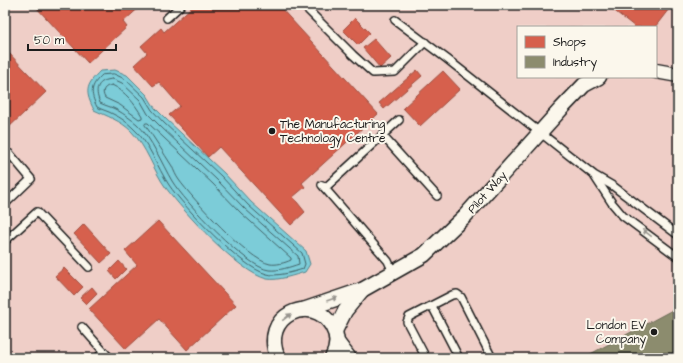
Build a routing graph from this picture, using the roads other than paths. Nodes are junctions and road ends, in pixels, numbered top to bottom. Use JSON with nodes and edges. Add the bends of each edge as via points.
{"nodes":[{"id":1,"x":181,"y":5,"type":"edge"},
{"id":2,"x":303,"y":5,"type":"edge"},
{"id":3,"x":167,"y":18,"type":"dead end"},
{"id":4,"x":395,"y":20,"type":"dead end"},
{"id":5,"x":425,"y":42,"type":"junction"},
{"id":6,"x":657,"y":71,"type":"edge"},
{"id":7,"x":678,"y":75,"type":"edge"},
{"id":8,"x":597,"y":78,"type":"edge"},
{"id":9,"x":399,"y":120,"type":"dead end"},
{"id":10,"x":541,"y":132,"type":"junction"},
{"id":11,"x":382,"y":135,"type":"junction"},
{"id":12,"x":5,"y":159,"type":"edge"},
{"id":13,"x":594,"y":175,"type":"junction"},
{"id":14,"x":437,"y":196,"type":"dead end"},
{"id":15,"x":5,"y":204,"type":"edge"},
{"id":16,"x":678,"y":235,"type":"edge"},
{"id":17,"x":5,"y":241,"type":"edge"},
{"id":18,"x":678,"y":257,"type":"edge"},
{"id":19,"x":89,"y":267,"type":"dead end"},
{"id":20,"x":393,"y":272,"type":"junction"},
{"id":21,"x":362,"y":290,"type":"junction"},
{"id":22,"x":432,"y":306,"type":"junction"},
{"id":23,"x":303,"y":310,"type":"junction"},
{"id":24,"x":82,"y":327,"type":"dead end"},
{"id":25,"x":336,"y":337,"type":"junction"},
{"id":26,"x":273,"y":340,"type":"junction"},
{"id":27,"x":104,"y":352,"type":"junction"},
{"id":28,"x":97,"y":358,"type":"edge"},
{"id":29,"x":110,"y":358,"type":"edge"},
{"id":30,"x":271,"y":358,"type":"edge"},
{"id":31,"x":278,"y":358,"type":"edge"},
{"id":32,"x":332,"y":358,"type":"edge"},
{"id":33,"x":349,"y":358,"type":"edge"},
{"id":34,"x":426,"y":358,"type":"edge"},
{"id":35,"x":459,"y":358,"type":"edge"},
{"id":36,"x":492,"y":358,"type":"edge"}],
"edges":[{"from":1,"to":3,"type":"lane"},
{"from":2,"to":5,"type":"lane","via":[[373,73],[395,72]]},
{"from":4,"to":5,"type":"lane"},
{"from":5,"to":10,"type":"lane"},
{"from":6,"to":7,"type":"street"},
{"from":8,"to":10,"type":"street","name":"Pilot Way","via":[[584,85]]},
{"from":9,"to":11,"type":"lane"},
{"from":10,"to":13,"type":"lane"},
{"from":10,"to":20,"type":"street","name":"Pilot Way","via":[[424,255]]},
{"from":11,"to":14,"type":"lane"},
{"from":11,"to":20,"type":"lane","via":[[323,187],[388,261]]},
{"from":12,"to":15,"type":"lane","via":[[10,154],[31,179]]},
{"from":13,"to":16,"type":"lane","via":[[613,186]]},
{"from":18,"to":13,"type":"lane","one_way":true,"via":[[623,216]]},
{"from":17,"to":19,"type":"lane","via":[[37,212]]},
{"from":20,"to":21,"type":"street","name":"Pilot Way"},
{"from":23,"to":21,"type":"street","name":"Pilot Way","one_way":true},
{"from":21,"to":25,"type":"street","name":"Pilot Way","via":[[345,311]]},
{"from":22,"to":34,"type":"lane","via":[[409,317],[407,322]]},
{"from":22,"to":35,"type":"lane"},
{"from":22,"to":36,"type":"lane","via":[[452,295],[457,294],[461,297]]},
{"from":23,"to":25,"type":"street","via":[[322,315],[330,322]]},
{"from":26,"to":23,"type":"street","name":"Pilot Way","one_way":true,"via":[[280,322],[286,316]]},
{"from":24,"to":27,"type":"lane"},
{"from":25,"to":32,"type":"street","name":"Pilot Way","via":[[336,351]]},
{"from":25,"to":33,"type":"street"},
{"from":26,"to":30,"type":"street","name":"Pilot Way"},
{"from":26,"to":31,"type":"street"},
{"from":27,"to":28,"type":"lane"},
{"from":27,"to":29,"type":"lane"}]}
